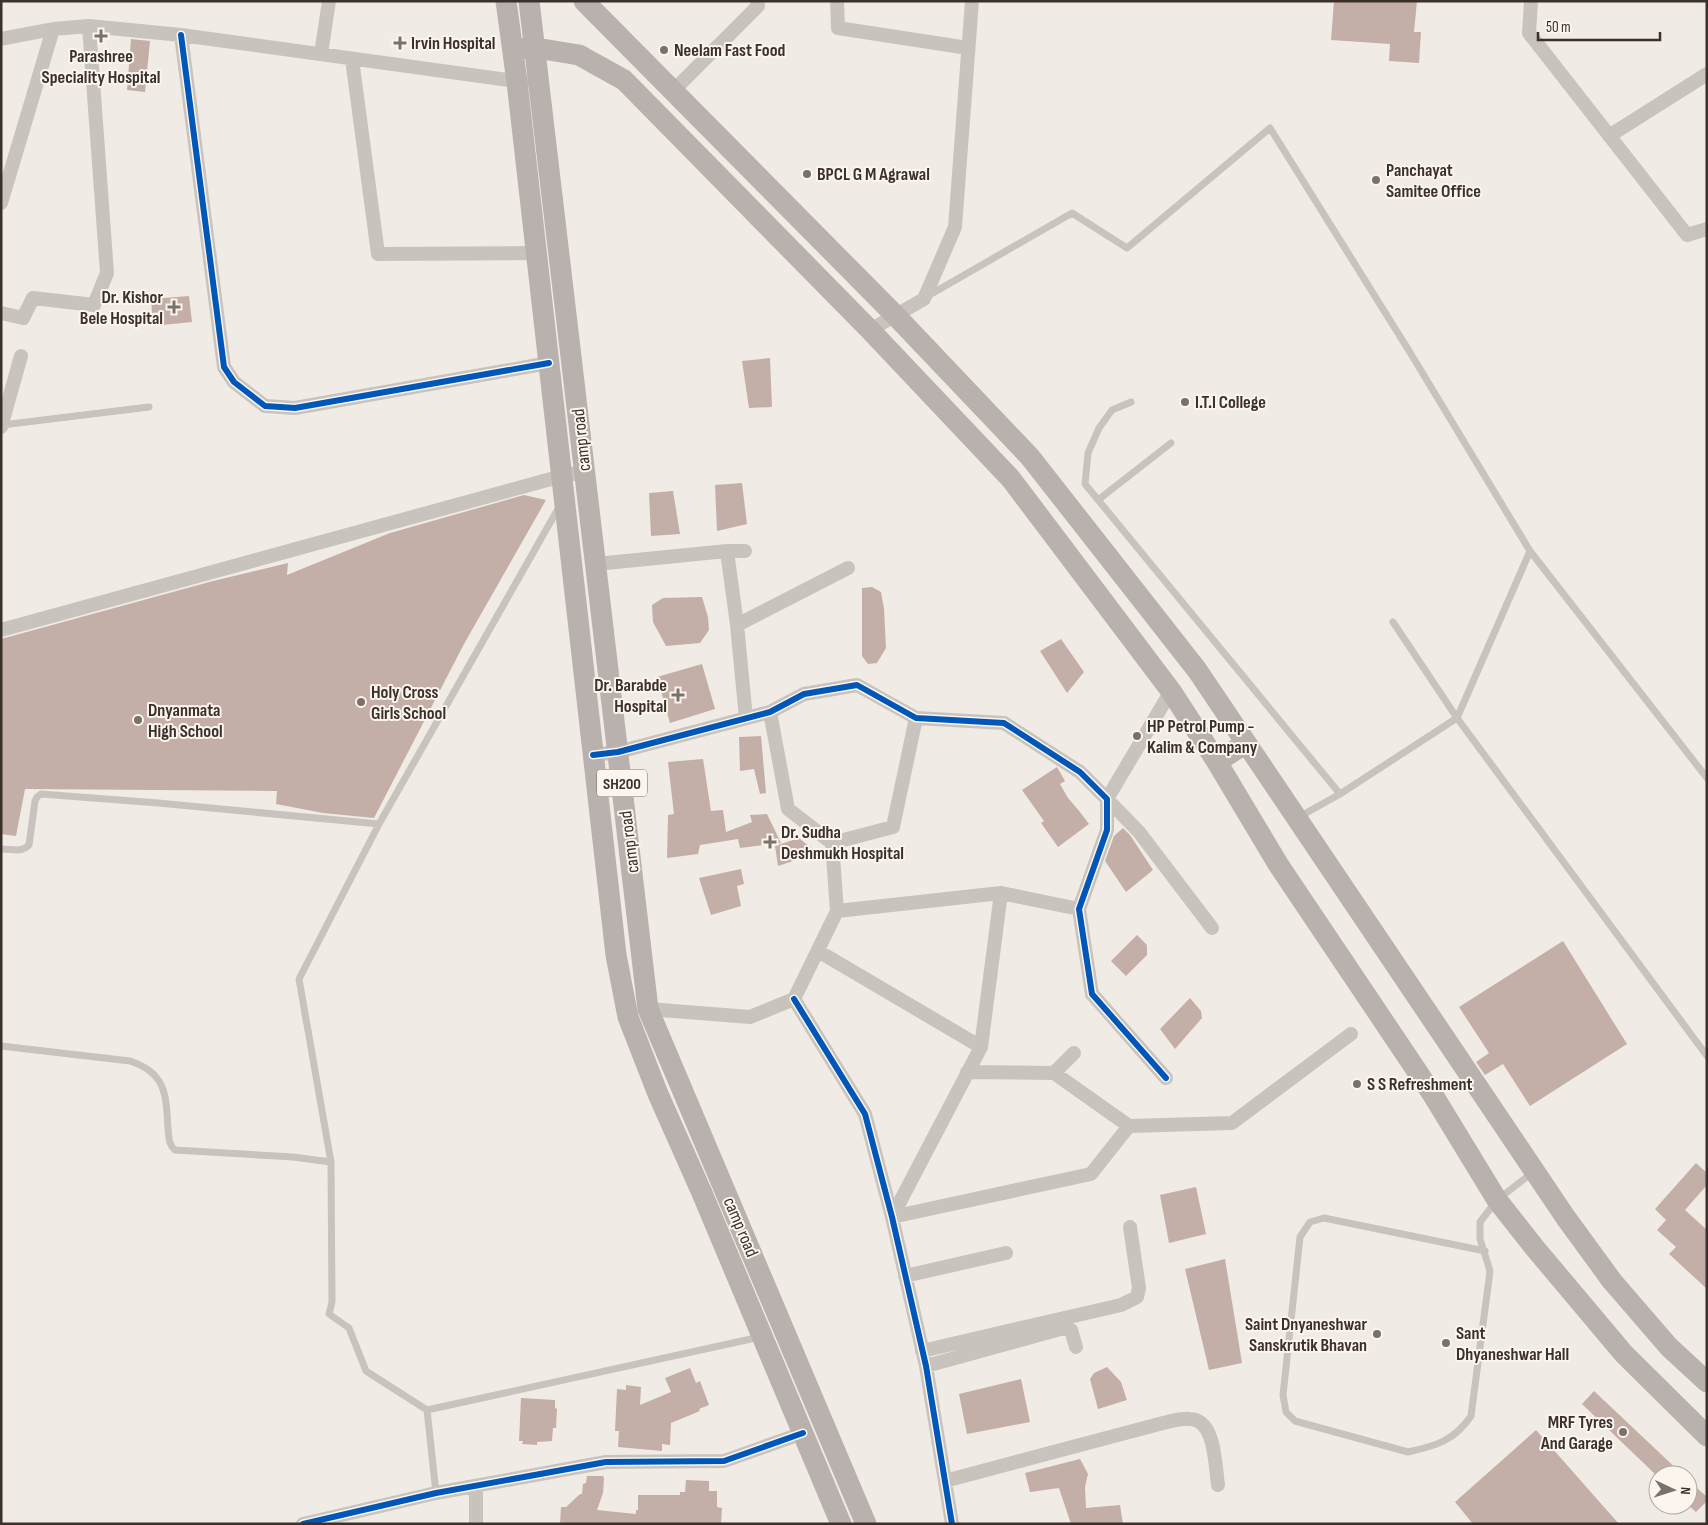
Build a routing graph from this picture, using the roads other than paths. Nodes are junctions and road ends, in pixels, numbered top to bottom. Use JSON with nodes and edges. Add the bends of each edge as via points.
{"nodes":[{"id":1,"x":329,"y":1,"type":"edge"},
{"id":2,"x":584,"y":1,"type":"edge"},
{"id":3,"x":758,"y":1,"type":"edge"},
{"id":4,"x":837,"y":1,"type":"edge"},
{"id":5,"x":972,"y":1,"type":"edge"},
{"id":6,"x":1531,"y":1,"type":"edge"},
{"id":7,"x":530,"y":7,"type":"edge"},
{"id":8,"x":507,"y":8,"type":"edge"},
{"id":9,"x":89,"y":26,"type":"junction"},
{"id":10,"x":53,"y":29,"type":"junction"},
{"id":11,"x":181,"y":34,"type":"junction"},
{"id":12,"x":1,"y":39,"type":"edge"},
{"id":13,"x":536,"y":48,"type":"junction"},
{"id":14,"x":968,"y":48,"type":"junction"},
{"id":15,"x":513,"y":49,"type":"junction"},
{"id":16,"x":321,"y":54,"type":"junction"},
{"id":17,"x":352,"y":59,"type":"junction"},
{"id":18,"x":1707,"y":74,"type":"edge"},
{"id":19,"x":517,"y":82,"type":"junction"},
{"id":20,"x":540,"y":82,"type":"junction"},
{"id":21,"x":673,"y":92,"type":"junction"},
{"id":22,"x":1609,"y":136,"type":"junction"},
{"id":23,"x":549,"y":163,"type":"junction"},
{"id":24,"x":527,"y":166,"type":"junction"},
{"id":25,"x":1,"y":203,"type":"edge"},
{"id":26,"x":1707,"y":229,"type":"edge"},
{"id":27,"x":536,"y":253,"type":"junction"},
{"id":28,"x":924,"y":299,"type":"junction"},
{"id":29,"x":1,"y":313,"type":"edge"},
{"id":30,"x":895,"y":315,"type":"junction"},
{"id":31,"x":870,"y":330,"type":"junction"},
{"id":32,"x":20,"y":356,"type":"dead end"},
{"id":33,"x":549,"y":363,"type":"junction"},
{"id":34,"x":1131,"y":402,"type":"dead end"},
{"id":35,"x":149,"y":407,"type":"dead end"},
{"id":36,"x":2,"y":426,"type":"edge"},
{"id":37,"x":1171,"y":444,"type":"dead end"},
{"id":38,"x":584,"y":472,"type":"junction"},
{"id":39,"x":562,"y":476,"type":"junction"},
{"id":40,"x":587,"y":493,"type":"junction"},
{"id":41,"x":564,"y":498,"type":"junction"},
{"id":42,"x":1098,"y":500,"type":"junction"},
{"id":43,"x":727,"y":551,"type":"junction"},
{"id":44,"x":745,"y":551,"type":"dead end"},
{"id":45,"x":1530,"y":551,"type":"junction"},
{"id":46,"x":596,"y":564,"type":"junction"},
{"id":47,"x":848,"y":568,"type":"dead end"},
{"id":48,"x":1393,"y":622,"type":"dead end"},
{"id":49,"x":737,"y":626,"type":"junction"},
{"id":50,"x":1,"y":630,"type":"edge"},
{"id":51,"x":1197,"y":670,"type":"junction"},
{"id":52,"x":1171,"y":691,"type":"junction"},
{"id":53,"x":770,"y":712,"type":"junction"},
{"id":54,"x":746,"y":718,"type":"junction"},
{"id":55,"x":916,"y":718,"type":"junction"},
{"id":56,"x":1457,"y":718,"type":"junction"},
{"id":57,"x":1246,"y":743,"type":"junction"},
{"id":58,"x":618,"y":752,"type":"junction"},
{"id":59,"x":593,"y":755,"type":"junction"},
{"id":60,"x":1217,"y":762,"type":"junction"},
{"id":61,"x":1707,"y":778,"type":"edge"},
{"id":62,"x":1340,"y":794,"type":"junction"},
{"id":63,"x":1108,"y":799,"type":"junction"},
{"id":64,"x":1297,"y":818,"type":"junction"},
{"id":65,"x":379,"y":824,"type":"junction"},
{"id":66,"x":832,"y":843,"type":"junction"},
{"id":67,"x":1,"y":849,"type":"edge"},
{"id":68,"x":1001,"y":893,"type":"junction"},
{"id":69,"x":1079,"y":909,"type":"junction"},
{"id":70,"x":837,"y":911,"type":"junction"},
{"id":71,"x":1212,"y":928,"type":"dead end"},
{"id":72,"x":818,"y":951,"type":"junction"},
{"id":73,"x":794,"y":1000,"type":"junction"},
{"id":74,"x":648,"y":1009,"type":"junction"},
{"id":75,"x":1351,"y":1034,"type":"dead end"},
{"id":76,"x":1,"y":1046,"type":"edge"},
{"id":77,"x":981,"y":1047,"type":"junction"},
{"id":78,"x":1074,"y":1053,"type":"dead end"},
{"id":79,"x":1707,"y":1056,"type":"edge"},
{"id":80,"x":968,"y":1072,"type":"junction"},
{"id":81,"x":1054,"y":1073,"type":"junction"},
{"id":82,"x":1166,"y":1078,"type":"dead end"},
{"id":83,"x":1129,"y":1126,"type":"junction"},
{"id":84,"x":331,"y":1162,"type":"junction"},
{"id":85,"x":1534,"y":1172,"type":"junction"},
{"id":86,"x":1497,"y":1200,"type":"junction"},
{"id":87,"x":892,"y":1217,"type":"junction"},
{"id":88,"x":1130,"y":1227,"type":"dead end"},
{"id":89,"x":1485,"y":1251,"type":"junction"},
{"id":90,"x":1006,"y":1253,"type":"dead end"},
{"id":91,"x":905,"y":1276,"type":"junction"},
{"id":92,"x":783,"y":1328,"type":"junction"},
{"id":93,"x":762,"y":1336,"type":"junction"},
{"id":94,"x":1076,"y":1347,"type":"dead end"},
{"id":95,"x":922,"y":1350,"type":"junction"},
{"id":96,"x":926,"y":1366,"type":"junction"},
{"id":97,"x":1707,"y":1382,"type":"edge"},
{"id":98,"x":427,"y":1410,"type":"junction"},
{"id":99,"x":803,"y":1433,"type":"junction"},
{"id":100,"x":1707,"y":1436,"type":"edge"},
{"id":101,"x":945,"y":1481,"type":"junction"},
{"id":102,"x":1218,"y":1485,"type":"dead end"},
{"id":103,"x":476,"y":1486,"type":"junction"},
{"id":104,"x":436,"y":1493,"type":"junction"},
{"id":105,"x":303,"y":1524,"type":"edge"},
{"id":106,"x":476,"y":1524,"type":"edge"},
{"id":107,"x":841,"y":1524,"type":"edge"},
{"id":108,"x":866,"y":1524,"type":"edge"},
{"id":109,"x":952,"y":1524,"type":"edge"}],
"edges":[{"from":1,"to":16,"type":"street"},
{"from":2,"to":21,"type":"main road"},
{"from":3,"to":21,"type":"street","via":[[758,6]]},
{"from":4,"to":14,"type":"street","via":[[838,28]]},
{"from":5,"to":14,"type":"street"},
{"from":6,"to":22,"type":"street","via":[[1529,33]]},
{"from":7,"to":8,"type":"main road"},
{"from":7,"to":13,"type":"main road","name":"camp road","number":"SH200"},
{"from":8,"to":15,"type":"main road","name":"camp road","number":"SH200"},
{"from":9,"to":10,"type":"street"},
{"from":9,"to":11,"type":"street"},
{"from":9,"to":29,"type":"street","via":[[106,273],[94,305],[33,298],[23,318]]},
{"from":10,"to":12,"type":"street"},
{"from":10,"to":25,"type":"street"},
{"from":11,"to":16,"type":"street"},
{"from":11,"to":33,"type":"street","via":[[224,367],[234,382],[265,406],[295,408]]},
{"from":13,"to":15,"type":"main road"},
{"from":13,"to":20,"type":"main road","name":"camp road","number":"SH200"},
{"from":13,"to":31,"type":"main road","via":[[579,55],[624,80]]},
{"from":14,"to":28,"type":"street","via":[[954,227]]},
{"from":15,"to":19,"type":"main road","name":"camp road","number":"SH200"},
{"from":16,"to":17,"type":"street"},
{"from":17,"to":19,"type":"street"},
{"from":17,"to":27,"type":"street","via":[[378,254]]},
{"from":18,"to":22,"type":"street"},
{"from":19,"to":20,"type":"street"},
{"from":19,"to":24,"type":"main road","name":"camp road","number":"SH200"},
{"from":20,"to":23,"type":"main road","name":"camp road","number":"SH200"},
{"from":21,"to":30,"type":"main road"},
{"from":22,"to":26,"type":"street","via":[[1687,236]]},
{"from":23,"to":24,"type":"main road"},
{"from":23,"to":38,"type":"main road","name":"camp road","number":"SH200"},
{"from":24,"to":27,"type":"main road","name":"camp road","number":"SH200"},
{"from":27,"to":33,"type":"main road","name":"camp road","number":"SH200"},
{"from":28,"to":30,"type":"street"},
{"from":28,"to":45,"type":"lane","via":[[1072,214],[1127,248],[1270,128]]},
{"from":30,"to":31,"type":"street"},
{"from":30,"to":51,"type":"main road","via":[[1030,458]]},
{"from":31,"to":52,"type":"main road","via":[[1011,479]]},
{"from":32,"to":36,"type":"street"},
{"from":33,"to":39,"type":"main road","name":"camp road","number":"SH200"},
{"from":34,"to":42,"type":"lane","via":[[1112,410],[1098,428],[1088,453],[1085,484]]},
{"from":35,"to":36,"type":"lane"},
{"from":37,"to":42,"type":"lane"},
{"from":38,"to":39,"type":"street"},
{"from":38,"to":40,"type":"main road","name":"camp road","number":"SH200"},
{"from":39,"to":41,"type":"main road","name":"camp road","number":"SH200"},
{"from":39,"to":50,"type":"street"},
{"from":40,"to":41,"type":"street"},
{"from":40,"to":46,"type":"main road","name":"camp road","number":"SH200"},
{"from":41,"to":59,"type":"main road","name":"camp road","number":"SH200"},
{"from":41,"to":65,"type":"lane"},
{"from":42,"to":62,"type":"lane"},
{"from":43,"to":44,"type":"street"},
{"from":43,"to":46,"type":"street"},
{"from":43,"to":49,"type":"street"},
{"from":45,"to":56,"type":"lane"},
{"from":45,"to":61,"type":"lane"},
{"from":46,"to":58,"type":"main road","name":"camp road","number":"SH200"},
{"from":47,"to":49,"type":"street"},
{"from":48,"to":56,"type":"lane"},
{"from":49,"to":54,"type":"street"},
{"from":51,"to":52,"type":"main road"},
{"from":51,"to":57,"type":"main road"},
{"from":52,"to":60,"type":"main road"},
{"from":52,"to":63,"type":"street"},
{"from":53,"to":54,"type":"street"},
{"from":53,"to":55,"type":"street","via":[[804,694],[857,685]]},
{"from":53,"to":66,"type":"street","via":[[788,808]]},
{"from":54,"to":58,"type":"street"},
{"from":55,"to":63,"type":"street","via":[[1004,723],[1080,772]]},
{"from":55,"to":66,"type":"street","via":[[893,827]]},
{"from":56,"to":62,"type":"lane"},
{"from":56,"to":79,"type":"lane"},
{"from":57,"to":60,"type":"main road"},
{"from":57,"to":64,"type":"main road"},
{"from":58,"to":59,"type":"street"},
{"from":58,"to":74,"type":"main road","name":"camp road","number":"SH200"},
{"from":59,"to":93,"type":"main road","name":"camp road","number":"SH200","via":[[616,955],[628,1017]]},
{"from":60,"to":86,"type":"main road","via":[[1278,864],[1433,1096]]},
{"from":62,"to":64,"type":"lane"},
{"from":63,"to":69,"type":"street","via":[[1107,830]]},
{"from":63,"to":71,"type":"street","via":[[1139,832]]},
{"from":64,"to":85,"type":"main road"},
{"from":65,"to":67,"type":"lane","via":[[41,794],[35,801],[29,845],[21,850]]},
{"from":65,"to":84,"type":"lane","via":[[299,979]]},
{"from":66,"to":70,"type":"street"},
{"from":68,"to":69,"type":"street"},
{"from":68,"to":70,"type":"street"},
{"from":68,"to":77,"type":"street"},
{"from":69,"to":82,"type":"street","via":[[1092,994]]},
{"from":70,"to":72,"type":"street"},
{"from":72,"to":73,"type":"street"},
{"from":72,"to":77,"type":"street"},
{"from":73,"to":74,"type":"street","via":[[750,1017]]},
{"from":73,"to":87,"type":"street","via":[[865,1114]]},
{"from":74,"to":92,"type":"main road","name":"camp road","number":"SH200"},
{"from":75,"to":83,"type":"street","via":[[1232,1123]]},
{"from":76,"to":84,"type":"lane","via":[[130,1061],[144,1066],[156,1076],[166,1094],[169,1142],[175,1150]]},
{"from":77,"to":80,"type":"street"},
{"from":78,"to":81,"type":"street"},
{"from":80,"to":81,"type":"street"},
{"from":80,"to":87,"type":"street"},
{"from":81,"to":83,"type":"street"},
{"from":83,"to":87,"type":"street","via":[[1091,1174]]},
{"from":84,"to":98,"type":"lane","via":[[332,1302],[329,1314],[349,1328],[366,1371]]},
{"from":85,"to":86,"type":"lane"},
{"from":85,"to":97,"type":"main road","via":[[1612,1281],[1669,1347]]},
{"from":86,"to":89,"type":"lane","via":[[1480,1222],[1480,1240]]},
{"from":86,"to":100,"type":"main road","via":[[1624,1354]]},
{"from":87,"to":91,"type":"street"},
{"from":88,"to":95,"type":"street","via":[[1139,1288],[1137,1297],[1130,1302]]},
{"from":89,"to":89,"type":"lane","via":[[1490,1270],[1470,1416],[1456,1434],[1426,1448],[1408,1452],[1295,1421],[1286,1412],[1283,1395],[1300,1237],[1310,1222],[1332,1219]]},
{"from":90,"to":91,"type":"street"},
{"from":91,"to":95,"type":"street"},
{"from":92,"to":93,"type":"street"},
{"from":92,"to":108,"type":"main road","name":"camp road","number":"SH200"},
{"from":93,"to":98,"type":"lane"},
{"from":93,"to":99,"type":"main road","name":"camp road","number":"SH200"},
{"from":94,"to":96,"type":"street","via":[[1071,1330],[1064,1328]]},
{"from":95,"to":96,"type":"street"},
{"from":96,"to":101,"type":"street"},
{"from":98,"to":104,"type":"lane"},
{"from":99,"to":103,"type":"street","via":[[724,1461],[606,1462]]},
{"from":99,"to":107,"type":"main road","name":"camp road","number":"SH200"},
{"from":101,"to":102,"type":"street","via":[[1163,1422],[1192,1419],[1204,1425],[1210,1434]]},
{"from":101,"to":109,"type":"street"},
{"from":103,"to":104,"type":"street"},
{"from":103,"to":106,"type":"street"},
{"from":104,"to":105,"type":"street"}]}
